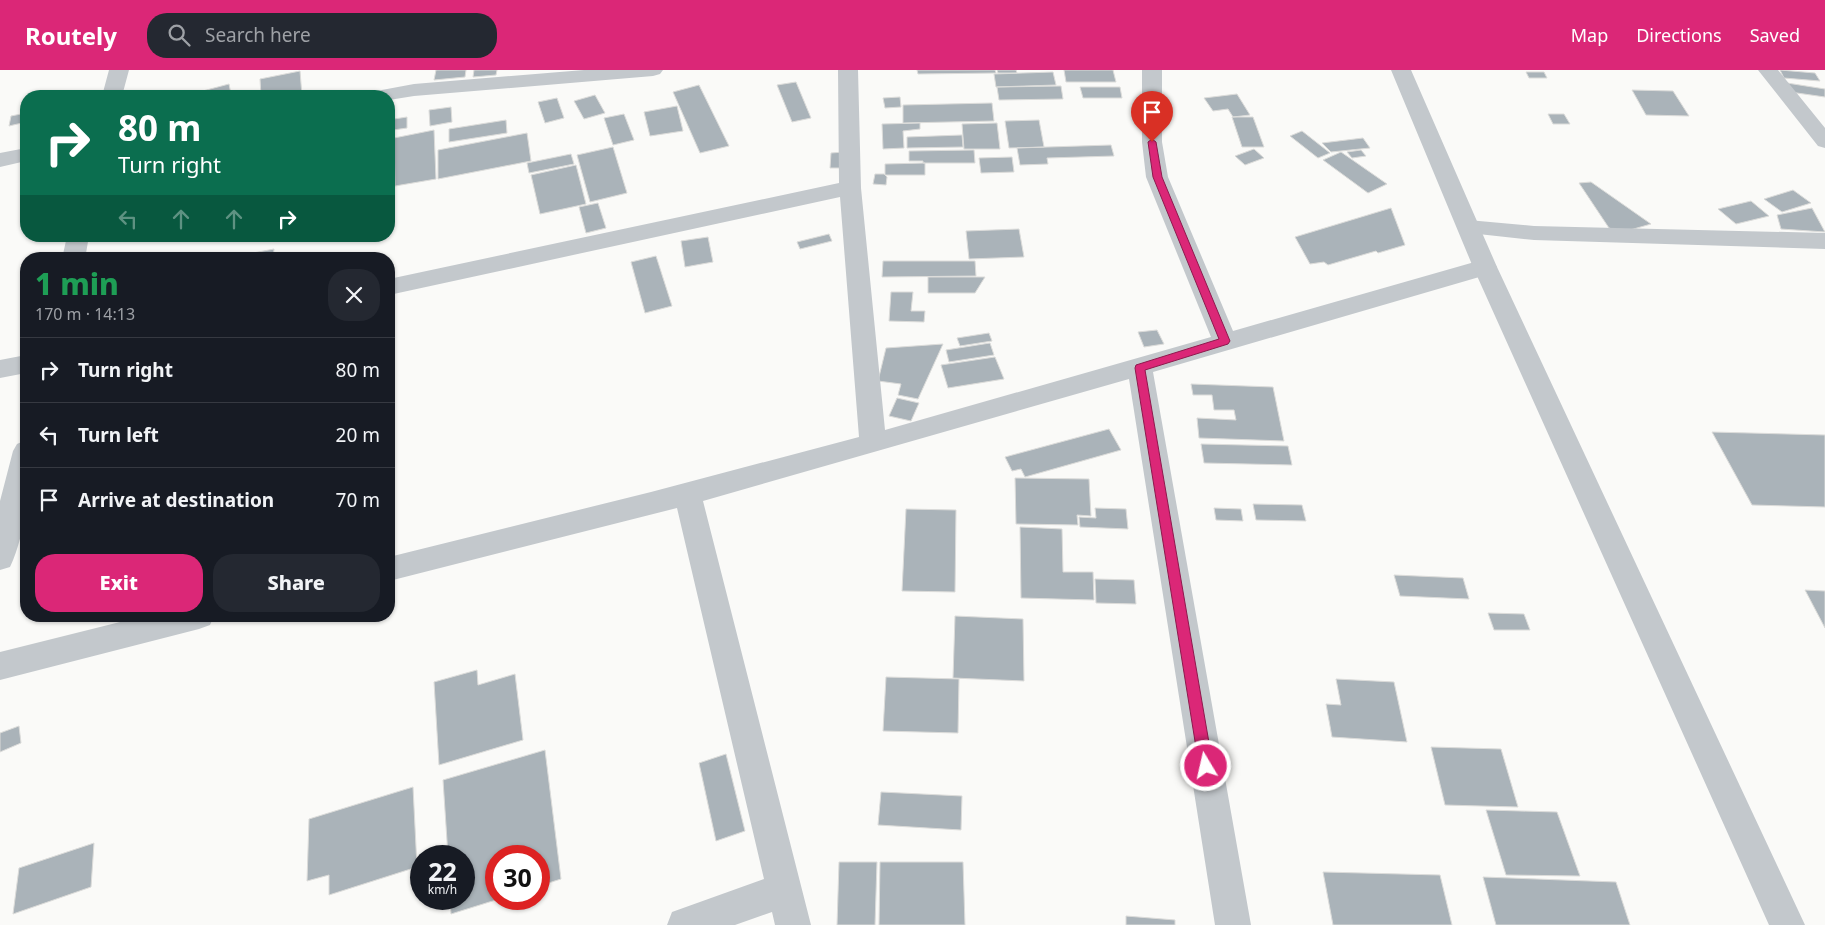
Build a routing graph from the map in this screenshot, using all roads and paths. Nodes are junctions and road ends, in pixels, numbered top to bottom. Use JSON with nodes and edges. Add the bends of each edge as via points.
{"nodes":[{"id":1,"x":119,"y":70,"type":"edge"},
{"id":2,"x":413,"y":70,"type":"edge"},
{"id":3,"x":653,"y":70,"type":"edge"},
{"id":4,"x":848,"y":70,"type":"edge"},
{"id":5,"x":1152,"y":70,"type":"edge"},
{"id":6,"x":1401,"y":70,"type":"edge"},
{"id":7,"x":1768,"y":70,"type":"edge"},
{"id":8,"x":114,"y":90,"type":"edge"},
{"id":9,"x":414,"y":90,"type":"junction"},
{"id":10,"x":395,"y":93,"type":"edge"},
{"id":11,"x":1825,"y":142,"type":"edge"},
{"id":12,"x":20,"y":156,"type":"edge"},
{"id":13,"x":0,"y":160,"type":"edge"},
{"id":14,"x":850,"y":188,"type":"junction"},
{"id":15,"x":1468,"y":227,"type":"junction"},
{"id":16,"x":1825,"y":242,"type":"edge"},
{"id":17,"x":1485,"y":267,"type":"junction"},
{"id":18,"x":395,"y":286,"type":"edge"},
{"id":19,"x":1225,"y":341,"type":"junction"},
{"id":20,"x":20,"y":365,"type":"edge"},
{"id":21,"x":1140,"y":368,"type":"junction"},
{"id":22,"x":0,"y":369,"type":"edge"},
{"id":23,"x":873,"y":442,"type":"junction"},
{"id":24,"x":20,"y":476,"type":"edge"},
{"id":25,"x":687,"y":494,"type":"junction"},
{"id":26,"x":0,"y":558,"type":"edge"},
{"id":27,"x":395,"y":567,"type":"edge"},
{"id":28,"x":175,"y":622,"type":"edge"},
{"id":29,"x":0,"y":666,"type":"edge"},
{"id":30,"x":783,"y":890,"type":"junction"},
{"id":31,"x":685,"y":925,"type":"edge"},
{"id":32,"x":793,"y":925,"type":"edge"},
{"id":33,"x":1233,"y":925,"type":"edge"},
{"id":34,"x":1786,"y":925,"type":"edge"}],
"edges":[{"from":1,"to":8,"type":"street"},
{"from":2,"to":9,"type":"street"},
{"from":3,"to":9,"type":"street"},
{"from":4,"to":14,"type":"street"},
{"from":5,"to":19,"type":"street","via":[[1152,142],[1157,177]]},
{"from":6,"to":15,"type":"street"},
{"from":7,"to":11,"type":"street"},
{"from":9,"to":10,"type":"street"},
{"from":12,"to":13,"type":"street"},
{"from":14,"to":18,"type":"street"},
{"from":14,"to":23,"type":"street"},
{"from":15,"to":16,"type":"street"},
{"from":15,"to":17,"type":"street"},
{"from":17,"to":19,"type":"street"},
{"from":17,"to":34,"type":"street"},
{"from":19,"to":21,"type":"street"},
{"from":20,"to":22,"type":"street"},
{"from":21,"to":23,"type":"street"},
{"from":21,"to":33,"type":"street"},
{"from":23,"to":25,"type":"street"},
{"from":24,"to":26,"type":"street"},
{"from":25,"to":27,"type":"street"},
{"from":25,"to":30,"type":"street"},
{"from":28,"to":29,"type":"street"},
{"from":30,"to":31,"type":"street"},
{"from":30,"to":32,"type":"street"}]}
